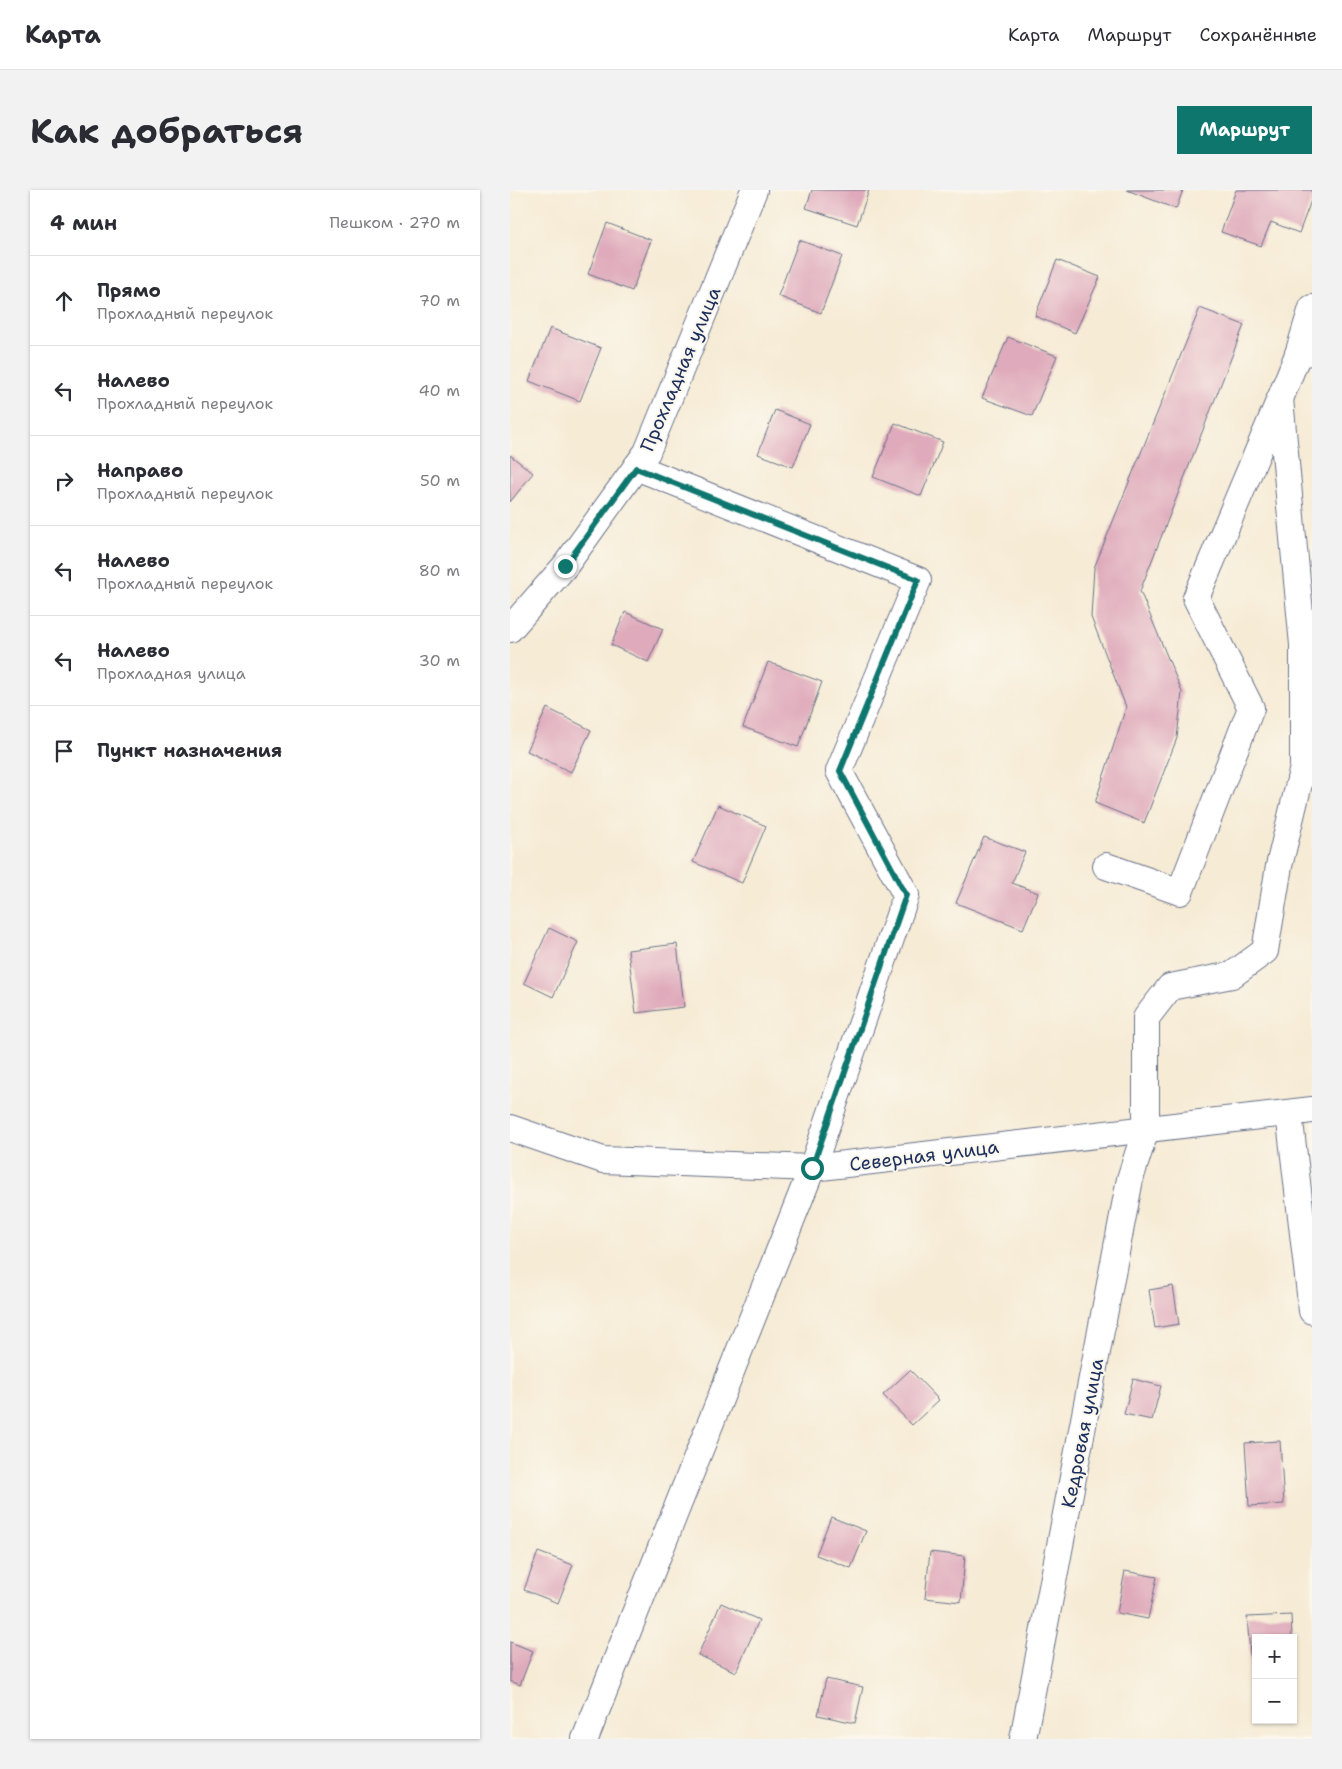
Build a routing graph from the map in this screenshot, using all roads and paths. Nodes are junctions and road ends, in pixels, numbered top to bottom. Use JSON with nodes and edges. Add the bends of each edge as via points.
{"nodes":[{"id":1,"x":754,"y":190,"type":"edge"},
{"id":2,"x":1312,"y":308,"type":"edge"},
{"id":3,"x":1305,"y":353,"type":"edge"},
{"id":4,"x":1280,"y":399,"type":"junction"},
{"id":5,"x":636,"y":468,"type":"junction"},
{"id":6,"x":510,"y":629,"type":"edge"},
{"id":7,"x":1106,"y":866,"type":"dead end"},
{"id":8,"x":1300,"y":1112,"type":"edge"},
{"id":9,"x":510,"y":1128,"type":"edge"},
{"id":10,"x":1146,"y":1129,"type":"junction"},
{"id":11,"x":812,"y":1168,"type":"junction"},
{"id":12,"x":1312,"y":1311,"type":"edge"},
{"id":13,"x":585,"y":1739,"type":"edge"},
{"id":14,"x":1023,"y":1739,"type":"edge"}],
"edges":[{"from":1,"to":5,"type":"street","name":"Прохладная улица","via":[[648,452]]},
{"from":2,"to":3,"type":"street"},
{"from":3,"to":4,"type":"street"},
{"from":4,"to":7,"type":"street","via":[[1196,598],[1250,708],[1180,892]]},
{"from":4,"to":10,"type":"street","name":"Кедровая улица","via":[[1303,645],[1303,766],[1279,866],[1265,951],[1232,975],[1170,987],[1146,1018]]},
{"from":5,"to":6,"type":"street","name":"Прохладная улица","via":[[565,566]]},
{"from":5,"to":11,"type":"street","via":[[918,580],[840,771],[906,895]]},
{"from":8,"to":10,"type":"street","name":"Северная улица"},
{"from":8,"to":12,"type":"street"},
{"from":9,"to":11,"type":"street","name":"Северная улица","via":[[603,1160]]},
{"from":10,"to":11,"type":"street","name":"Северная улица"},
{"from":10,"to":14,"type":"street","name":"Кедровая улица","via":[[1130,1179]]},
{"from":11,"to":13,"type":"street"}]}
